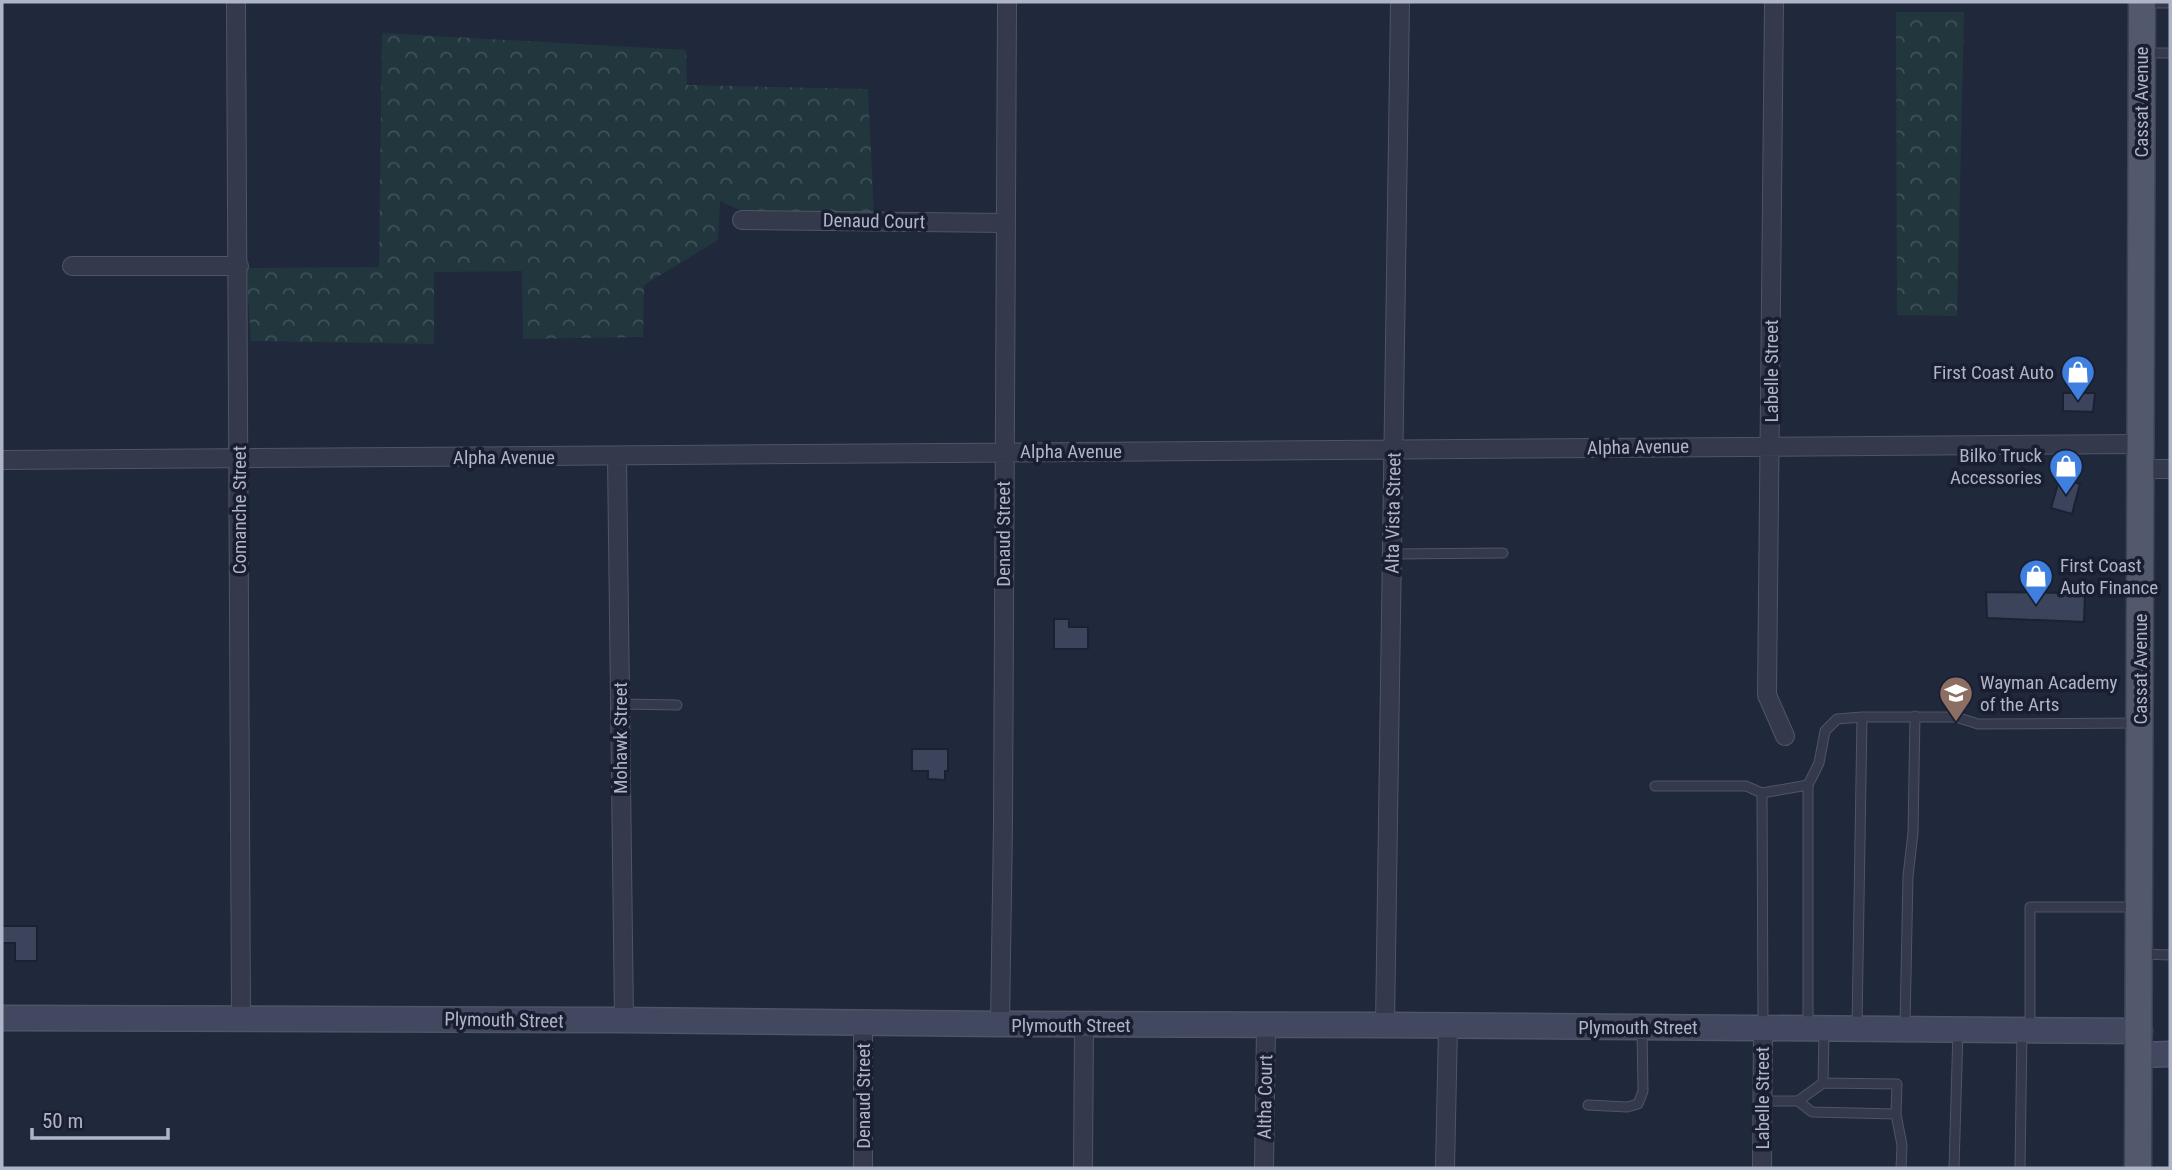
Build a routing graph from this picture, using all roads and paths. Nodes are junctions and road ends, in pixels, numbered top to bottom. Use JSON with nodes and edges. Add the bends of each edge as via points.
{"nodes":[{"id":1,"x":236,"y":2,"type":"edge"},
{"id":2,"x":1007,"y":2,"type":"edge"},
{"id":3,"x":1400,"y":2,"type":"edge"},
{"id":4,"x":1774,"y":2,"type":"edge"},
{"id":5,"x":2142,"y":2,"type":"edge"},
{"id":6,"x":2170,"y":3,"type":"edge"},
{"id":7,"x":2142,"y":53,"type":"junction"},
{"id":8,"x":2170,"y":53,"type":"edge"},
{"id":9,"x":742,"y":220,"type":"dead end"},
{"id":10,"x":1006,"y":223,"type":"junction"},
{"id":11,"x":72,"y":266,"type":"dead end"},
{"id":12,"x":239,"y":266,"type":"junction"},
{"id":13,"x":1770,"y":446,"type":"junction"},
{"id":14,"x":1394,"y":450,"type":"junction"},
{"id":15,"x":1004,"y":452,"type":"junction"},
{"id":16,"x":2140,"y":456,"type":"junction"},
{"id":17,"x":617,"y":457,"type":"junction"},
{"id":18,"x":238,"y":458,"type":"junction"},
{"id":19,"x":2,"y":460,"type":"edge"},
{"id":20,"x":2170,"y":469,"type":"edge"},
{"id":21,"x":1503,"y":553,"type":"dead end"},
{"id":22,"x":1393,"y":554,"type":"junction"},
{"id":23,"x":620,"y":704,"type":"junction"},
{"id":24,"x":677,"y":705,"type":"dead end"},
{"id":25,"x":1915,"y":716,"type":"junction"},
{"id":26,"x":1862,"y":717,"type":"junction"},
{"id":27,"x":2140,"y":723,"type":"junction"},
{"id":28,"x":1785,"y":736,"type":"dead end"},
{"id":29,"x":1808,"y":785,"type":"junction"},
{"id":30,"x":1655,"y":786,"type":"dead end"},
{"id":31,"x":1762,"y":793,"type":"junction"},
{"id":32,"x":2140,"y":907,"type":"junction"},
{"id":33,"x":2139,"y":954,"type":"junction"},
{"id":34,"x":2170,"y":955,"type":"edge"},
{"id":35,"x":2,"y":1018,"type":"edge"},
{"id":36,"x":241,"y":1018,"type":"junction"},
{"id":37,"x":624,"y":1020,"type":"junction"},
{"id":38,"x":863,"y":1023,"type":"junction"},
{"id":39,"x":1000,"y":1024,"type":"junction"},
{"id":40,"x":1084,"y":1025,"type":"junction"},
{"id":41,"x":1385,"y":1025,"type":"junction"},
{"id":42,"x":1266,"y":1026,"type":"junction"},
{"id":43,"x":1448,"y":1026,"type":"junction"},
{"id":44,"x":1642,"y":1027,"type":"junction"},
{"id":45,"x":1763,"y":1028,"type":"junction"},
{"id":46,"x":1816,"y":1029,"type":"junction"},
{"id":47,"x":1857,"y":1029,"type":"junction"},
{"id":48,"x":1905,"y":1029,"type":"junction"},
{"id":49,"x":1958,"y":1030,"type":"junction"},
{"id":50,"x":2026,"y":1030,"type":"junction"},
{"id":51,"x":2140,"y":1043,"type":"junction"},
{"id":52,"x":2170,"y":1054,"type":"edge"},
{"id":53,"x":1823,"y":1083,"type":"junction"},
{"id":54,"x":1763,"y":1101,"type":"junction"},
{"id":55,"x":1798,"y":1101,"type":"junction"},
{"id":56,"x":1588,"y":1105,"type":"dead end"},
{"id":57,"x":1896,"y":1114,"type":"junction"},
{"id":58,"x":863,"y":1168,"type":"edge"},
{"id":59,"x":1083,"y":1168,"type":"edge"},
{"id":60,"x":1264,"y":1168,"type":"edge"},
{"id":61,"x":1445,"y":1168,"type":"edge"},
{"id":62,"x":1762,"y":1168,"type":"edge"},
{"id":63,"x":1901,"y":1168,"type":"edge"},
{"id":64,"x":1954,"y":1168,"type":"edge"},
{"id":65,"x":2020,"y":1168,"type":"edge"},
{"id":66,"x":2138,"y":1168,"type":"edge"}],
"edges":[{"from":1,"to":12,"type":"street","name":"Comanche Street"},
{"from":2,"to":10,"type":"street","name":"Denaud Street"},
{"from":3,"to":14,"type":"street","name":"Alta Vista Street"},
{"from":4,"to":13,"type":"street","name":"Labelle Street"},
{"from":5,"to":6,"type":"lane"},
{"from":5,"to":7,"type":"main road","name":"Cassat Avenue"},
{"from":7,"to":8,"type":"lane"},
{"from":7,"to":16,"type":"main road","name":"Cassat Avenue"},
{"from":9,"to":10,"type":"street","name":"Denaud Court"},
{"from":10,"to":15,"type":"street","name":"Denaud Street"},
{"from":11,"to":12,"type":"street"},
{"from":12,"to":18,"type":"street","name":"Comanche Street"},
{"from":13,"to":14,"type":"street","name":"Alpha Avenue"},
{"from":13,"to":16,"type":"street","name":"Alpha Avenue"},
{"from":13,"to":28,"type":"street","name":"Labelle Street","via":[[1767,695]]},
{"from":14,"to":15,"type":"street","name":"Alpha Avenue"},
{"from":14,"to":22,"type":"street","name":"Alta Vista Street"},
{"from":15,"to":17,"type":"street","name":"Alpha Avenue"},
{"from":15,"to":39,"type":"street","name":"Denaud Street"},
{"from":16,"to":20,"type":"street","name":"Alpha Avenue"},
{"from":16,"to":27,"type":"main road","name":"Cassat Avenue"},
{"from":17,"to":18,"type":"street","name":"Alpha Avenue"},
{"from":17,"to":23,"type":"street","name":"Mohawk Street"},
{"from":18,"to":19,"type":"street","name":"Alpha Avenue"},
{"from":18,"to":36,"type":"street","name":"Comanche Street"},
{"from":21,"to":22,"type":"lane"},
{"from":22,"to":41,"type":"street","name":"Alta Vista Street"},
{"from":23,"to":24,"type":"lane"},
{"from":23,"to":37,"type":"street","name":"Mohawk Street"},
{"from":25,"to":26,"type":"lane"},
{"from":25,"to":27,"type":"lane","via":[[1956,717],[1978,724]]},
{"from":25,"to":48,"type":"lane"},
{"from":26,"to":29,"type":"lane","via":[[1837,719],[1825,731],[1819,763]]},
{"from":26,"to":47,"type":"lane"},
{"from":27,"to":32,"type":"main road","name":"Cassat Avenue"},
{"from":29,"to":31,"type":"lane"},
{"from":29,"to":46,"type":"lane"},
{"from":30,"to":31,"type":"lane","via":[[1746,786]]},
{"from":31,"to":45,"type":"lane"},
{"from":32,"to":33,"type":"main road","name":"Cassat Avenue"},
{"from":32,"to":50,"type":"lane","via":[[2030,907]]},
{"from":33,"to":34,"type":"lane"},
{"from":33,"to":51,"type":"main road","name":"Cassat Avenue"},
{"from":35,"to":36,"type":"street","name":"Plymouth Street"},
{"from":36,"to":37,"type":"street","name":"Plymouth Street"},
{"from":37,"to":38,"type":"street","name":"Plymouth Street"},
{"from":38,"to":39,"type":"street","name":"Plymouth Street"},
{"from":38,"to":58,"type":"street","name":"Denaud Street"},
{"from":39,"to":40,"type":"street","name":"Plymouth Street"},
{"from":40,"to":42,"type":"street","name":"Plymouth Street"},
{"from":40,"to":59,"type":"street"},
{"from":41,"to":42,"type":"street","name":"Plymouth Street"},
{"from":41,"to":43,"type":"street","name":"Plymouth Street"},
{"from":42,"to":60,"type":"street","name":"Altha Court"},
{"from":43,"to":44,"type":"street","name":"Plymouth Street"},
{"from":43,"to":61,"type":"street"},
{"from":44,"to":45,"type":"street","name":"Plymouth Street"},
{"from":44,"to":56,"type":"lane","via":[[1643,1091],[1638,1104]]},
{"from":45,"to":46,"type":"street","name":"Plymouth Street"},
{"from":45,"to":54,"type":"street","name":"Labelle Street"},
{"from":46,"to":47,"type":"street","name":"Plymouth Street"},
{"from":46,"to":53,"type":"lane"},
{"from":47,"to":48,"type":"street","name":"Plymouth Street"},
{"from":48,"to":49,"type":"street","name":"Plymouth Street"},
{"from":49,"to":50,"type":"street","name":"Plymouth Street"},
{"from":49,"to":64,"type":"lane"},
{"from":50,"to":51,"type":"street","name":"Plymouth Street"},
{"from":50,"to":65,"type":"lane"},
{"from":51,"to":52,"type":"street","name":"Plymouth Street"},
{"from":51,"to":66,"type":"main road","name":"Cassat Avenue"},
{"from":53,"to":55,"type":"lane"},
{"from":53,"to":57,"type":"lane","via":[[1897,1084]]},
{"from":54,"to":55,"type":"lane"},
{"from":54,"to":62,"type":"street","name":"Labelle Street"},
{"from":55,"to":57,"type":"lane","via":[[1812,1112]]},
{"from":57,"to":63,"type":"lane"}]}
